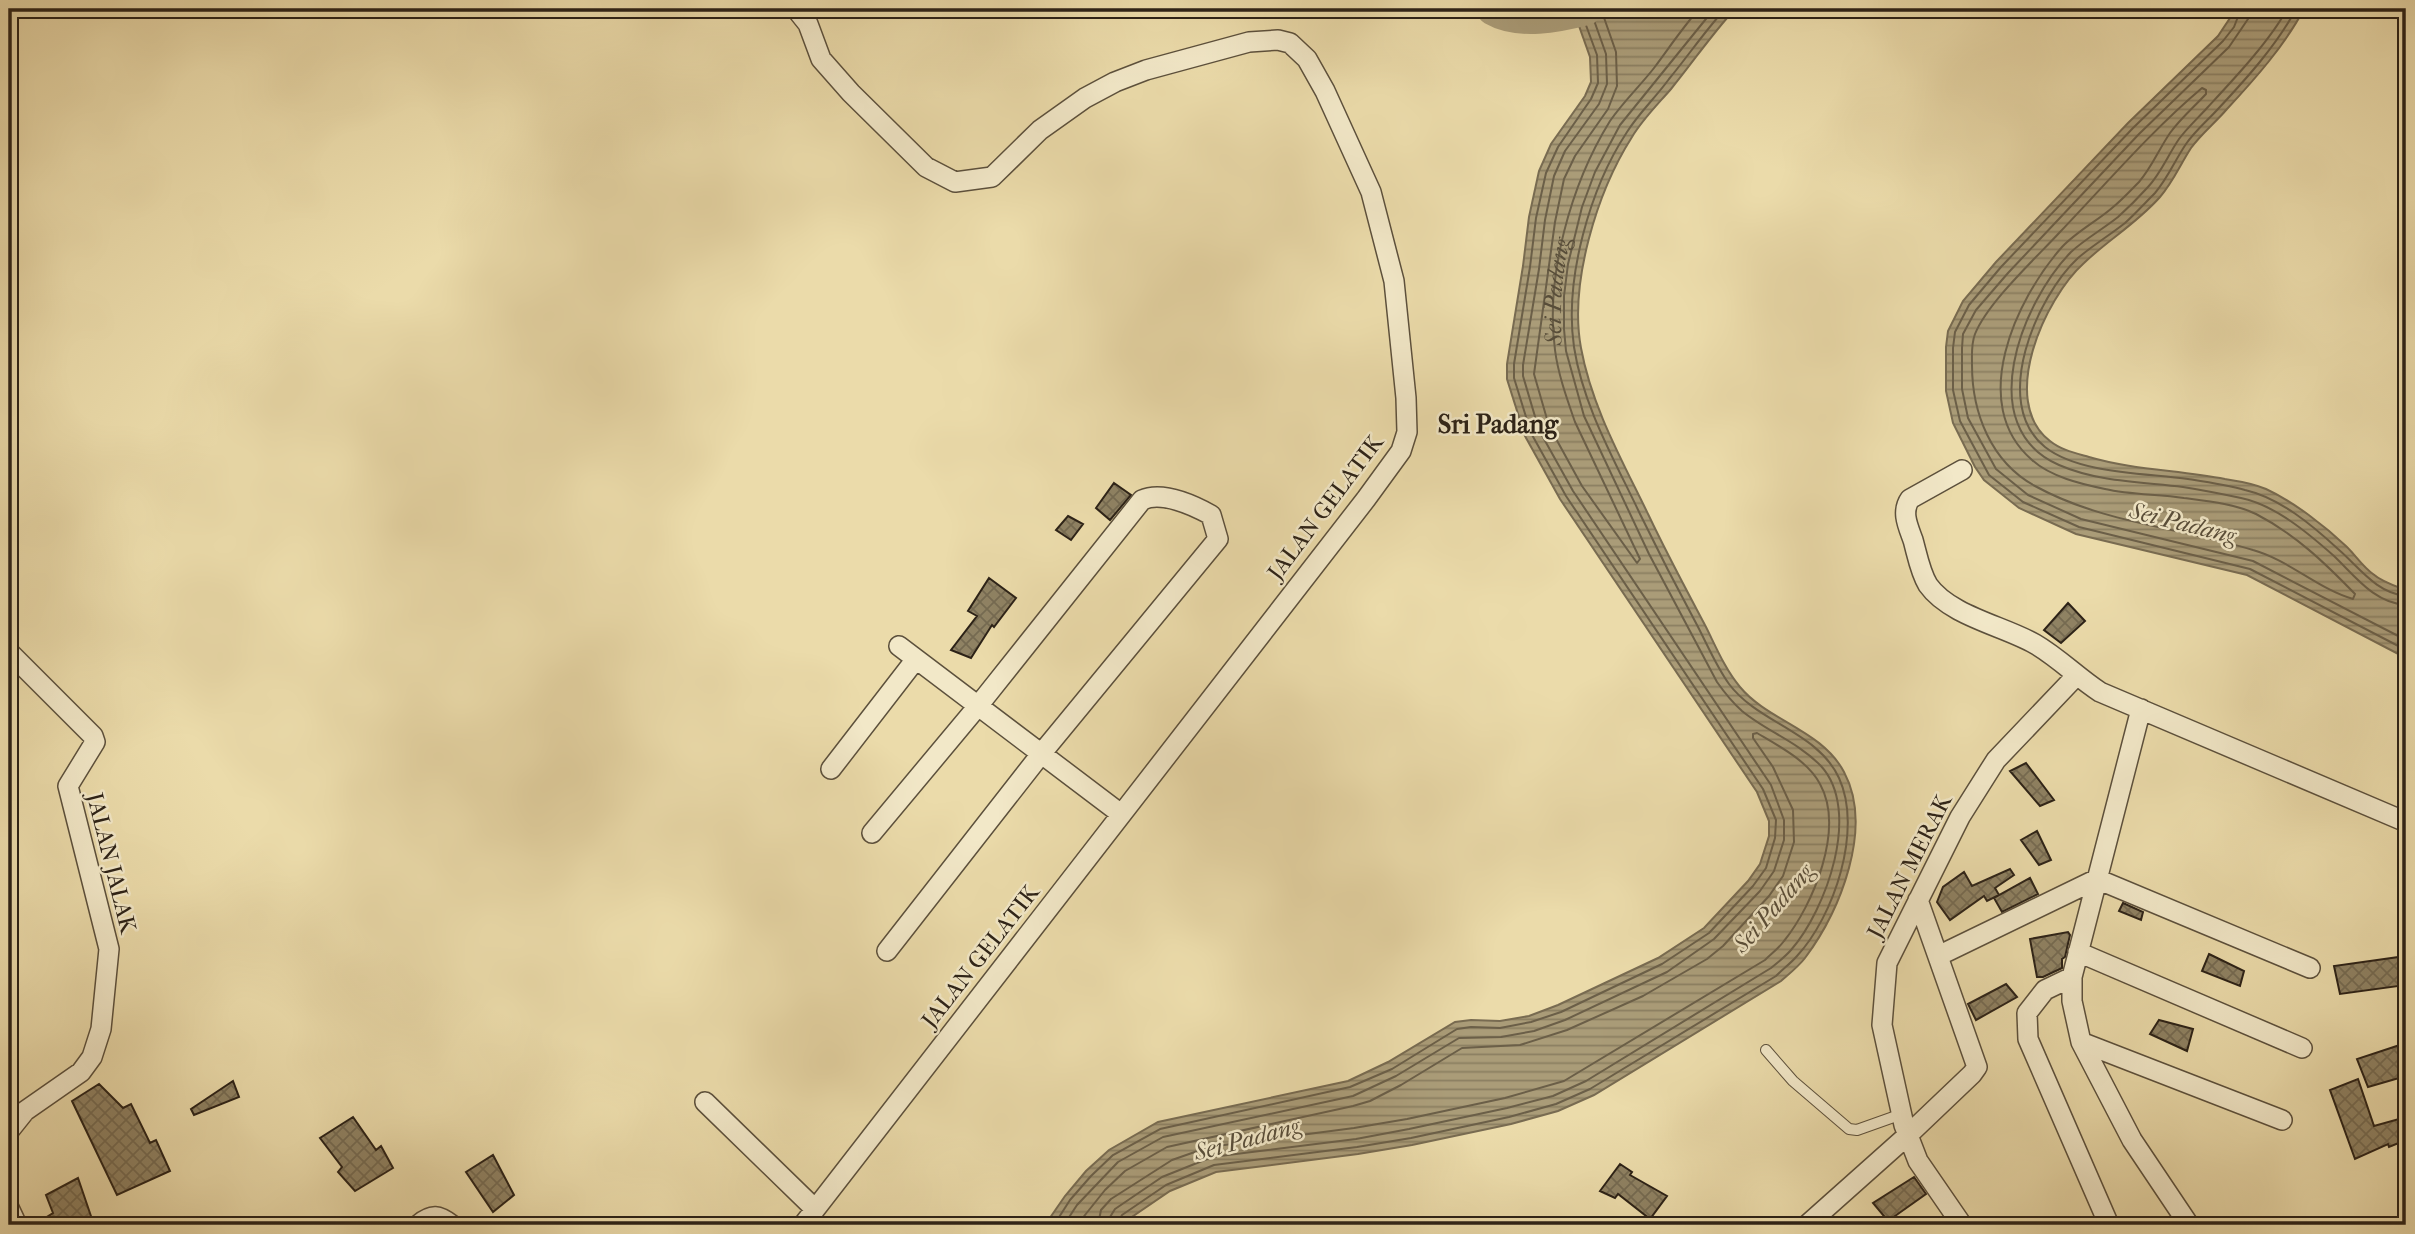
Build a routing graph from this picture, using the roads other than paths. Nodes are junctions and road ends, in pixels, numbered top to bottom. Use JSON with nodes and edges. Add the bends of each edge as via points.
{"nodes":[{"id":1,"x":796,"y":9,"type":"edge"},
{"id":2,"x":1962,"y":470,"type":"dead end"},
{"id":3,"x":899,"y":646,"type":"dead end"},
{"id":4,"x":9,"y":652,"type":"edge"},
{"id":5,"x":916,"y":659,"type":"junction"},
{"id":6,"x":2077,"y":675,"type":"junction"},
{"id":7,"x":978,"y":706,"type":"junction"},
{"id":8,"x":2141,"y":709,"type":"junction"},
{"id":9,"x":1041,"y":754,"type":"junction"},
{"id":10,"x":831,"y":769,"type":"dead end"},
{"id":11,"x":1121,"y":814,"type":"junction"},
{"id":12,"x":2406,"y":822,"type":"edge"},
{"id":13,"x":872,"y":834,"type":"dead end"},
{"id":14,"x":2097,"y":879,"type":"junction"},
{"id":15,"x":1918,"y":900,"type":"junction"},
{"id":16,"x":887,"y":951,"type":"dead end"},
{"id":17,"x":2078,"y":952,"type":"junction"},
{"id":18,"x":1938,"y":956,"type":"junction"},
{"id":19,"x":2310,"y":968,"type":"dead end"},
{"id":20,"x":2072,"y":977,"type":"junction"},
{"id":21,"x":2081,"y":1042,"type":"junction"},
{"id":22,"x":2302,"y":1048,"type":"dead end"},
{"id":23,"x":1766,"y":1050,"type":"dead end"},
{"id":24,"x":705,"y":1102,"type":"dead end"},
{"id":25,"x":1902,"y":1114,"type":"junction"},
{"id":26,"x":2282,"y":1120,"type":"dead end"},
{"id":27,"x":9,"y":1131,"type":"edge"},
{"id":28,"x":1908,"y":1135,"type":"junction"},
{"id":29,"x":9,"y":1208,"type":"edge"},
{"id":30,"x":815,"y":1209,"type":"junction"},
{"id":31,"x":17,"y":1225,"type":"edge"},
{"id":32,"x":418,"y":1225,"type":"edge"},
{"id":33,"x":452,"y":1225,"type":"edge"},
{"id":34,"x":803,"y":1225,"type":"edge"},
{"id":35,"x":1807,"y":1225,"type":"edge"},
{"id":36,"x":1962,"y":1225,"type":"edge"},
{"id":37,"x":2109,"y":1225,"type":"edge"},
{"id":38,"x":2189,"y":1225,"type":"edge"}],
"edges":[{"from":1,"to":11,"type":"street","name":"JALAN GELATIK","via":[[808,24],[821,59],[851,93],[926,167],[956,182],[992,177],[1040,130],[1115,82],[1249,42],[1290,43],[1307,59],[1325,91],[1371,192],[1394,282],[1406,398],[1407,432],[1401,451]]},
{"from":2,"to":6,"type":"street","via":[[1905,506],[1929,586],[1956,608],[2032,643]]},
{"from":3,"to":5,"type":"street"},
{"from":4,"to":27,"type":"street","name":"JALAN JALAK","via":[[93,736],[95,742],[68,786],[109,949],[102,1029],[92,1057],[81,1072],[25,1111]]},
{"from":5,"to":7,"type":"street"},
{"from":5,"to":10,"type":"street"},
{"from":6,"to":8,"type":"street","via":[[2100,692]]},
{"from":6,"to":15,"type":"street","name":"JALAN MERAK","via":[[1996,761],[1960,817]]},
{"from":7,"to":9,"type":"street"},
{"from":7,"to":9,"type":"street","via":[[1142,500],[1150,496],[1170,499],[1211,515],[1217,538]]},
{"from":7,"to":13,"type":"street"},
{"from":8,"to":12,"type":"street"},
{"from":8,"to":14,"type":"street"},
{"from":9,"to":11,"type":"street"},
{"from":9,"to":16,"type":"street"},
{"from":11,"to":30,"type":"street","name":"JALAN GELATIK"},
{"from":14,"to":17,"type":"street"},
{"from":14,"to":18,"type":"street"},
{"from":14,"to":19,"type":"street"},
{"from":15,"to":18,"type":"street"},
{"from":15,"to":25,"type":"street","name":"JALAN MERAK","via":[[1887,963],[1882,1025]]},
{"from":17,"to":20,"type":"street"},
{"from":17,"to":22,"type":"street"},
{"from":18,"to":28,"type":"street","via":[[1977,1067]]},
{"from":20,"to":21,"type":"street"},
{"from":20,"to":37,"type":"street","via":[[2045,990],[2026,1013],[2028,1040]]},
{"from":21,"to":26,"type":"street"},
{"from":21,"to":38,"type":"street","via":[[2132,1140]]},
{"from":23,"to":25,"type":"lane","via":[[1793,1081],[1849,1129]]},
{"from":24,"to":30,"type":"street"},
{"from":25,"to":28,"type":"street","name":"JALAN MERAK"},
{"from":28,"to":35,"type":"street"},
{"from":28,"to":36,"type":"street","name":"JALAN MERAK","via":[[1918,1161]]},
{"from":29,"to":31,"type":"street"},
{"from":30,"to":34,"type":"street","name":"JALAN GELATIK"},
{"from":32,"to":33,"type":"street","via":[[434,1215]]}]}
